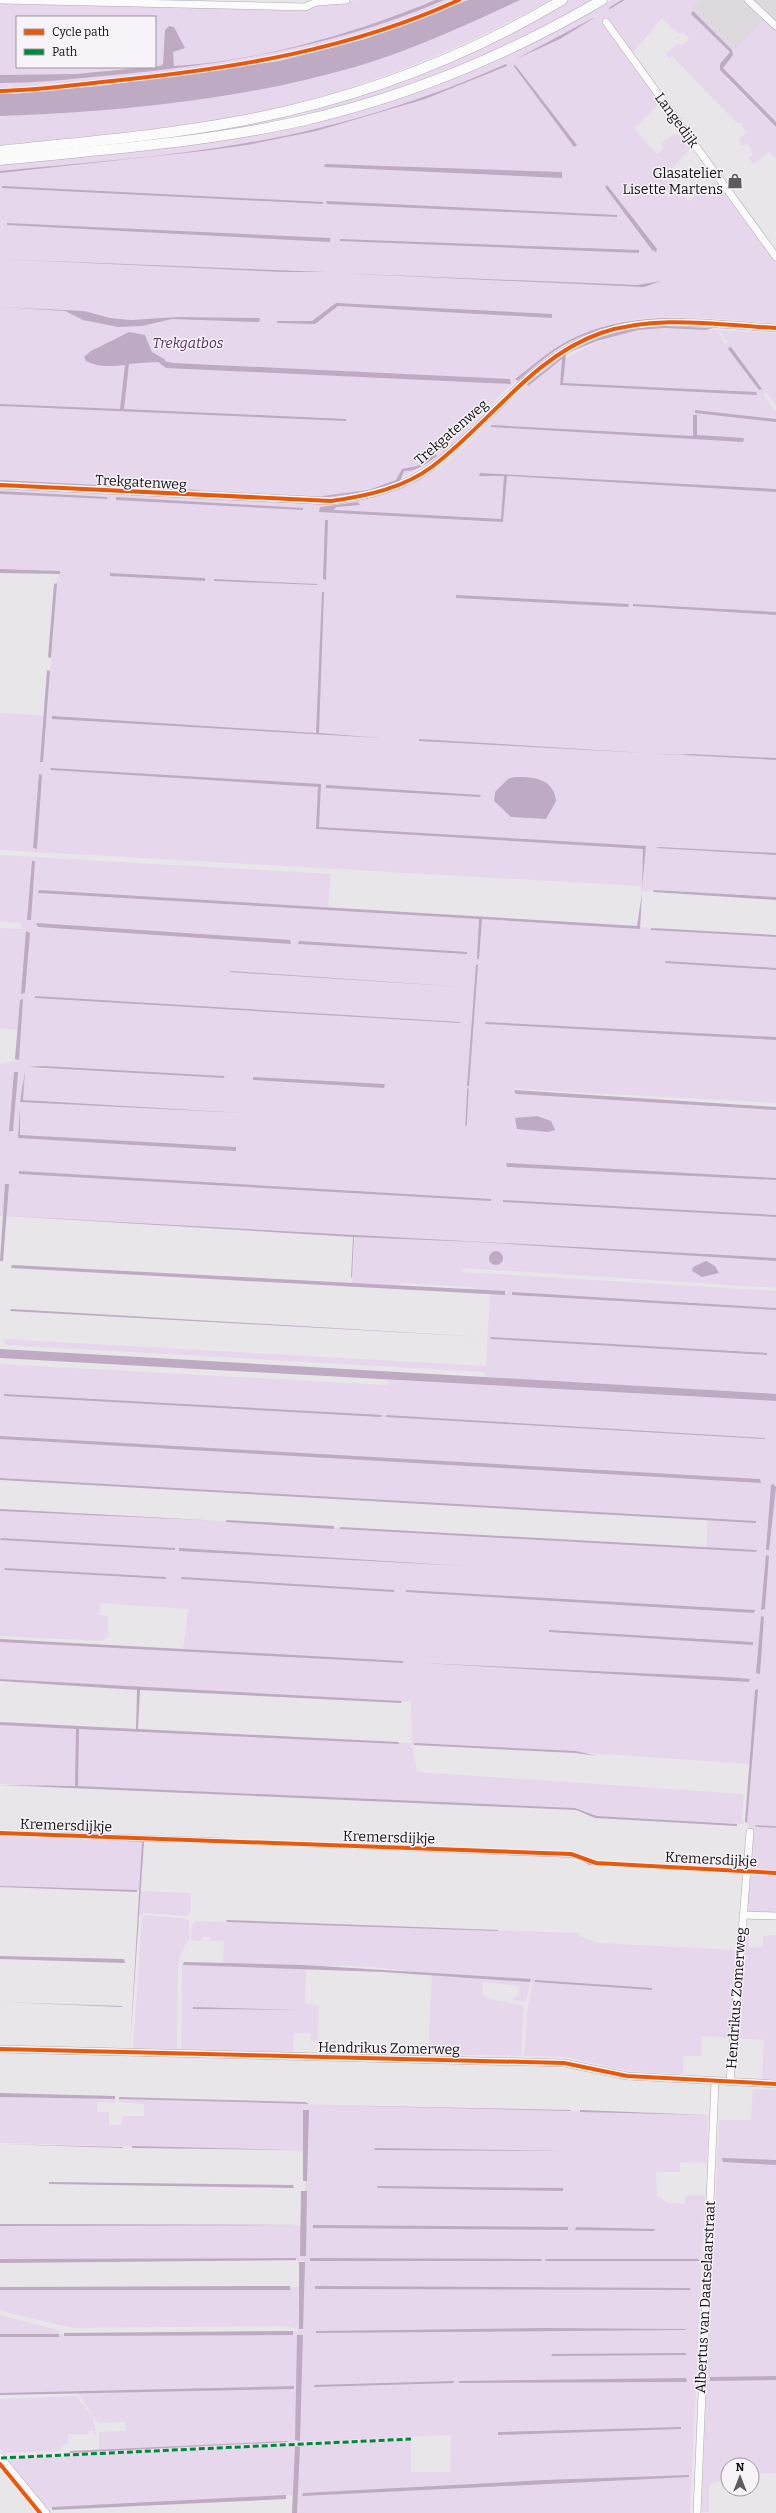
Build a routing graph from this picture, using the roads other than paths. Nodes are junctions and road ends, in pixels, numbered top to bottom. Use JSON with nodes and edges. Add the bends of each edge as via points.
{"nodes":[{"id":1,"x":1,"y":0,"type":"edge"},
{"id":2,"x":9,"y":0,"type":"edge"},
{"id":3,"x":344,"y":0,"type":"edge"},
{"id":4,"x":562,"y":0,"type":"edge"},
{"id":5,"x":602,"y":0,"type":"edge"},
{"id":6,"x":748,"y":0,"type":"edge"},
{"id":7,"x":64,"y":1,"type":"edge"},
{"id":8,"x":117,"y":1,"type":"edge"},
{"id":9,"x":316,"y":1,"type":"edge"},
{"id":10,"x":171,"y":2,"type":"edge"},
{"id":11,"x":231,"y":2,"type":"edge"},
{"id":12,"x":606,"y":22,"type":"dead end"},
{"id":13,"x":776,"y":26,"type":"edge"},
{"id":14,"x":0,"y":151,"type":"edge"},
{"id":15,"x":0,"y":160,"type":"edge"},
{"id":16,"x":776,"y":257,"type":"edge"},
{"id":17,"x":776,"y":328,"type":"edge"},
{"id":18,"x":0,"y":486,"type":"edge"},
{"id":19,"x":750,"y":1832,"type":"dead end"},
{"id":20,"x":743,"y":1915,"type":"junction"},
{"id":21,"x":776,"y":1916,"type":"edge"},
{"id":22,"x":0,"y":2049,"type":"edge"},
{"id":23,"x":715,"y":2081,"type":"junction"},
{"id":24,"x":730,"y":2082,"type":"junction"},
{"id":25,"x":776,"y":2084,"type":"edge"},
{"id":26,"x":0,"y":2457,"type":"edge"},
{"id":27,"x":46,"y":2513,"type":"edge"},
{"id":28,"x":697,"y":2513,"type":"edge"}],
"edges":[{"from":1,"to":2,"type":"street"},
{"from":2,"to":7,"type":"street"},
{"from":3,"to":9,"type":"street"},
{"from":4,"to":14,"type":"highway","via":[[504,32],[443,60],[322,102],[204,127]]},
{"from":5,"to":15,"type":"highway","via":[[531,39],[474,65],[415,88],[333,113],[219,136]]},
{"from":6,"to":13,"type":"street"},
{"from":7,"to":8,"type":"street"},
{"from":8,"to":10,"type":"street"},
{"from":9,"to":11,"type":"street","via":[[305,7]]},
{"from":10,"to":11,"type":"street"},
{"from":12,"to":16,"type":"street","name":"Langedijk"},
{"from":17,"to":18,"type":"street","name":"Trekgatenweg","via":[[651,323],[622,327],[589,338],[566,350],[539,370],[433,466],[401,483],[366,496],[331,501]]},
{"from":19,"to":20,"type":"street","name":"Hendrikus Zomerweg"},
{"from":20,"to":21,"type":"street","name":"Hendrikus Zomerweg"},
{"from":20,"to":24,"type":"street","name":"Hendrikus Zomerweg"},
{"from":22,"to":23,"type":"street","name":"Hendrikus Zomerweg","via":[[564,2063],[627,2076]]},
{"from":23,"to":24,"type":"street","name":"Hendrikus Zomerweg"},
{"from":23,"to":28,"type":"street","name":"Albertus van Daatselaarstraat"},
{"from":24,"to":25,"type":"street","name":"Hendrikus Zomerweg"},
{"from":26,"to":27,"type":"street"}]}
